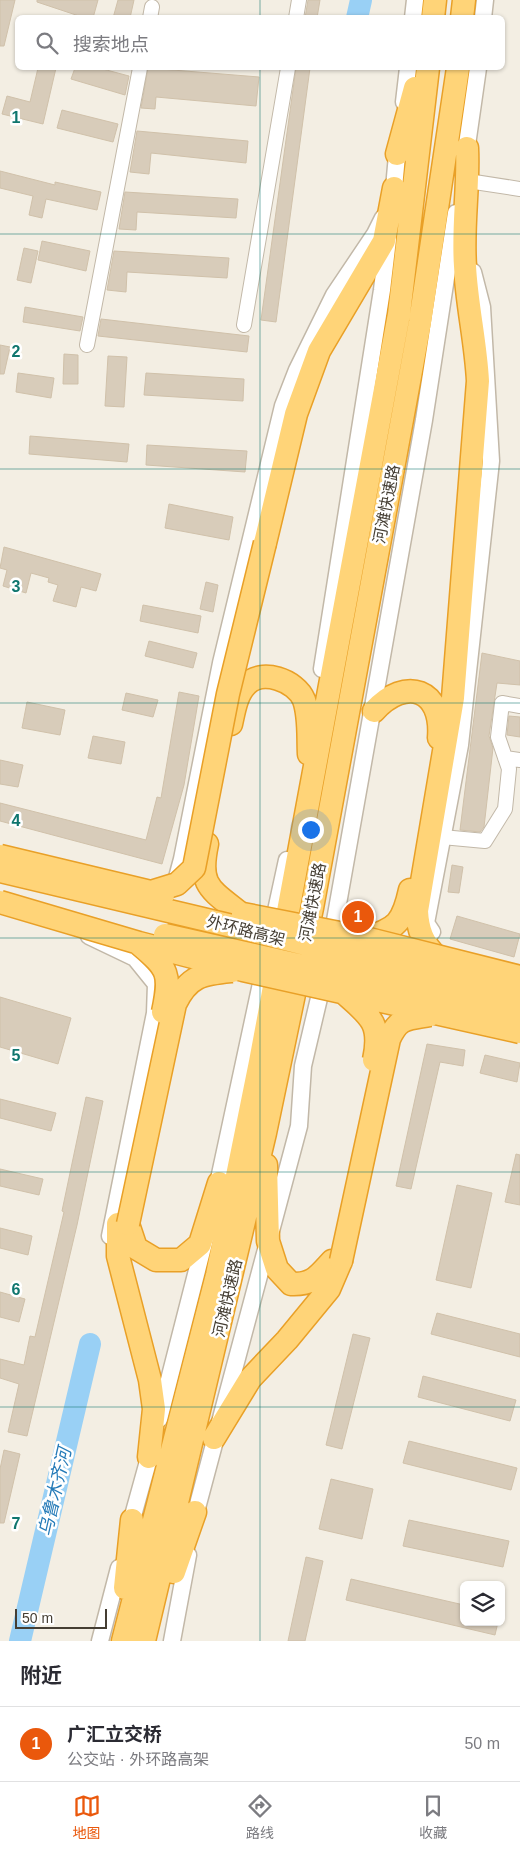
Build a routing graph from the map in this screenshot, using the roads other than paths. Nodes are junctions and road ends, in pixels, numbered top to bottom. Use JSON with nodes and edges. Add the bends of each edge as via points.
{"nodes":[{"id":1,"x":299,"y":0,"type":"edge"},
{"id":2,"x":415,"y":0,"type":"edge"},
{"id":3,"x":435,"y":0,"type":"edge"},
{"id":4,"x":464,"y":0,"type":"edge"},
{"id":5,"x":485,"y":0,"type":"edge"},
{"id":6,"x":296,"y":15,"type":"edge"},
{"id":7,"x":414,"y":15,"type":"edge"},
{"id":8,"x":433,"y":15,"type":"edge"},
{"id":9,"x":462,"y":15,"type":"edge"},
{"id":10,"x":484,"y":15,"type":"edge"},
{"id":11,"x":140,"y":70,"type":"edge"},
{"id":12,"x":288,"y":70,"type":"edge"},
{"id":13,"x":408,"y":70,"type":"edge"},
{"id":14,"x":419,"y":70,"type":"edge"},
{"id":15,"x":428,"y":70,"type":"edge"},
{"id":16,"x":458,"y":70,"type":"edge"},
{"id":17,"x":458,"y":70,"type":"edge"},
{"id":18,"x":478,"y":70,"type":"edge"},
{"id":19,"x":467,"y":144,"type":"junction"},
{"id":20,"x":397,"y":154,"type":"junction"},
{"id":21,"x":468,"y":180,"type":"junction"},
{"id":22,"x":520,"y":189,"type":"edge"},
{"id":23,"x":393,"y":194,"type":"junction"},
{"id":24,"x":464,"y":231,"type":"junction"},
{"id":25,"x":244,"y":326,"type":"dead end"},
{"id":26,"x":86,"y":345,"type":"dead end"},
{"id":27,"x":520,"y":706,"type":"edge"},
{"id":28,"x":374,"y":711,"type":"junction"},
{"id":29,"x":309,"y":754,"type":"junction"},
{"id":30,"x":505,"y":758,"type":"junction"},
{"id":31,"x":520,"y":760,"type":"edge"},
{"id":32,"x":442,"y":837,"type":"junction"},
{"id":33,"x":0,"y":846,"type":"edge"},
{"id":34,"x":0,"y":857,"type":"edge"},
{"id":35,"x":45,"y":866,"type":"junction"},
{"id":36,"x":0,"y":872,"type":"edge"},
{"id":37,"x":161,"y":897,"type":"junction"},
{"id":38,"x":2,"y":903,"type":"edge"},
{"id":39,"x":241,"y":914,"type":"junction"},
{"id":40,"x":336,"y":918,"type":"junction"},
{"id":41,"x":274,"y":919,"type":"junction"},
{"id":42,"x":69,"y":927,"type":"junction"},
{"id":43,"x":364,"y":938,"type":"junction"},
{"id":44,"x":138,"y":943,"type":"junction"},
{"id":45,"x":437,"y":957,"type":"junction"},
{"id":46,"x":243,"y":970,"type":"junction"},
{"id":47,"x":520,"y":977,"type":"edge"},
{"id":48,"x":474,"y":980,"type":"junction"},
{"id":49,"x":520,"y":990,"type":"edge"},
{"id":50,"x":343,"y":992,"type":"junction"},
{"id":51,"x":258,"y":996,"type":"junction"},
{"id":52,"x":520,"y":998,"type":"edge"},
{"id":53,"x":318,"y":1004,"type":"junction"},
{"id":54,"x":440,"y":1014,"type":"junction"},
{"id":55,"x":520,"y":1015,"type":"edge"},
{"id":56,"x":520,"y":1032,"type":"edge"},
{"id":57,"x":520,"y":1041,"type":"edge"},
{"id":58,"x":265,"y":1133,"type":"junction"},
{"id":59,"x":219,"y":1183,"type":"junction"},
{"id":60,"x":123,"y":1224,"type":"junction"},
{"id":61,"x":268,"y":1241,"type":"junction"},
{"id":62,"x":337,"y":1261,"type":"junction"},
{"id":63,"x":126,"y":1288,"type":"junction"},
{"id":64,"x":214,"y":1438,"type":"junction"},
{"id":65,"x":149,"y":1457,"type":"junction"},
{"id":66,"x":195,"y":1512,"type":"junction"},
{"id":67,"x":132,"y":1520,"type":"junction"},
{"id":68,"x":100,"y":1641,"type":"edge"},
{"id":69,"x":122,"y":1641,"type":"edge"},
{"id":70,"x":144,"y":1641,"type":"edge"},
{"id":71,"x":149,"y":1641,"type":"edge"},
{"id":72,"x":172,"y":1641,"type":"edge"}],
"edges":[{"from":1,"to":6,"type":"street"},
{"from":2,"to":7,"type":"street"},
{"from":3,"to":8,"type":"highway"},
{"from":4,"to":9,"type":"highway"},
{"from":5,"to":10,"type":"street"},
{"from":11,"to":26,"type":"street"},
{"from":12,"to":25,"type":"street"},
{"from":13,"to":20,"type":"street"},
{"from":14,"to":20,"type":"highway"},
{"from":15,"to":69,"type":"highway","name":"河滩快速路","via":[[399,314],[262,1053],[217,1275]]},
{"from":16,"to":19,"type":"highway"},
{"from":17,"to":58,"type":"highway","name":"河滩快速路","via":[[418,332],[312,908]]},
{"from":18,"to":19,"type":"street"},
{"from":19,"to":21,"type":"highway"},
{"from":19,"to":28,"type":"street","via":[[426,411]]},
{"from":20,"to":23,"type":"street"},
{"from":21,"to":22,"type":"street"},
{"from":21,"to":24,"type":"highway"},
{"from":23,"to":29,"type":"street","via":[[382,290]]},
{"from":23,"to":37,"type":"street","via":[[375,234],[334,295],[283,406],[240,577],[182,859]]},
{"from":23,"to":37,"type":"highway","bridge":true,"via":[[384,242],[319,351],[296,414],[228,694],[194,868]]},
{"from":24,"to":32,"type":"street","via":[[482,307],[491,461],[461,736]]},
{"from":24,"to":45,"type":"highway","via":[[478,381],[450,724],[417,911],[418,927],[427,948]]},
{"from":27,"to":30,"type":"street","via":[[502,703],[498,737]]},
{"from":28,"to":40,"type":"street"},
{"from":28,"to":43,"type":"highway","via":[[391,695],[406,690],[422,693],[436,708],[440,720],[437,752],[405,913],[395,925]]},
{"from":29,"to":39,"type":"highway","via":[[307,715],[304,700],[296,686],[282,678],[264,677],[247,683],[234,710],[202,865],[205,881]]},
{"from":29,"to":41,"type":"street"},
{"from":30,"to":31,"type":"street"},
{"from":30,"to":32,"type":"street","via":[[509,770],[505,809],[486,841]]},
{"from":32,"to":48,"type":"street","via":[[426,923],[444,954]]},
{"from":33,"to":35,"type":"highway","bridge":true},
{"from":34,"to":35,"type":"highway","bridge":true},
{"from":34,"to":37,"type":"street"},
{"from":35,"to":37,"type":"highway","bridge":true},
{"from":36,"to":52,"type":"highway","name":"外环路高架","bridge":true},
{"from":37,"to":39,"type":"highway","bridge":true},
{"from":37,"to":41,"type":"street","via":[[258,924]]},
{"from":38,"to":42,"type":"street"},
{"from":38,"to":44,"type":"highway","bridge":true},
{"from":38,"to":55,"type":"highway","name":"外环路高架","bridge":true,"via":[[107,922]]},
{"from":39,"to":43,"type":"highway","bridge":true},
{"from":40,"to":48,"type":"street","via":[[344,935],[372,956]]},
{"from":40,"to":53,"type":"street"},
{"from":41,"to":51,"type":"street"},
{"from":42,"to":51,"type":"street","via":[[182,962],[242,975],[250,980]]},
{"from":42,"to":63,"type":"street","via":[[135,958],[156,984],[155,1013],[110,1226],[109,1260]]},
{"from":43,"to":45,"type":"highway","bridge":true},
{"from":44,"to":46,"type":"highway","bridge":true},
{"from":44,"to":60,"type":"highway","bridge":true,"via":[[160,962],[169,985]]},
{"from":45,"to":47,"type":"highway","bridge":true},
{"from":46,"to":50,"type":"highway","bridge":true},
{"from":46,"to":60,"type":"highway","bridge":true,"via":[[204,974],[182,988],[175,1004]]},
{"from":48,"to":49,"type":"street"},
{"from":50,"to":54,"type":"highway","bridge":true},
{"from":50,"to":62,"type":"highway","bridge":true,"via":[[373,1022],[378,1036]]},
{"from":51,"to":59,"type":"street"},
{"from":53,"to":57,"type":"street","via":[[357,1000]]},
{"from":53,"to":61,"type":"street","via":[[303,1066],[299,1126]]},
{"from":54,"to":56,"type":"highway","bridge":true},
{"from":54,"to":62,"type":"highway","bridge":true,"via":[[402,1020],[389,1039]]},
{"from":58,"to":61,"type":"highway"},
{"from":58,"to":70,"type":"highway","name":"河滩快速路"},
{"from":59,"to":60,"type":"highway","via":[[200,1244],[181,1260],[156,1260],[136,1248]]},
{"from":59,"to":65,"type":"street"},
{"from":60,"to":63,"type":"highway","via":[[118,1256]]},
{"from":61,"to":62,"type":"highway","via":[[276,1269],[290,1284],[304,1284],[315,1279]]},
{"from":61,"to":64,"type":"street"},
{"from":62,"to":64,"type":"highway","via":[[329,1290],[250,1379]]},
{"from":63,"to":65,"type":"highway","via":[[150,1380],[154,1409]]},
{"from":64,"to":66,"type":"street"},
{"from":65,"to":67,"type":"street"},
{"from":66,"to":71,"type":"highway"},
{"from":66,"to":72,"type":"street"},
{"from":67,"to":68,"type":"street"},
{"from":67,"to":69,"type":"highway"}]}
